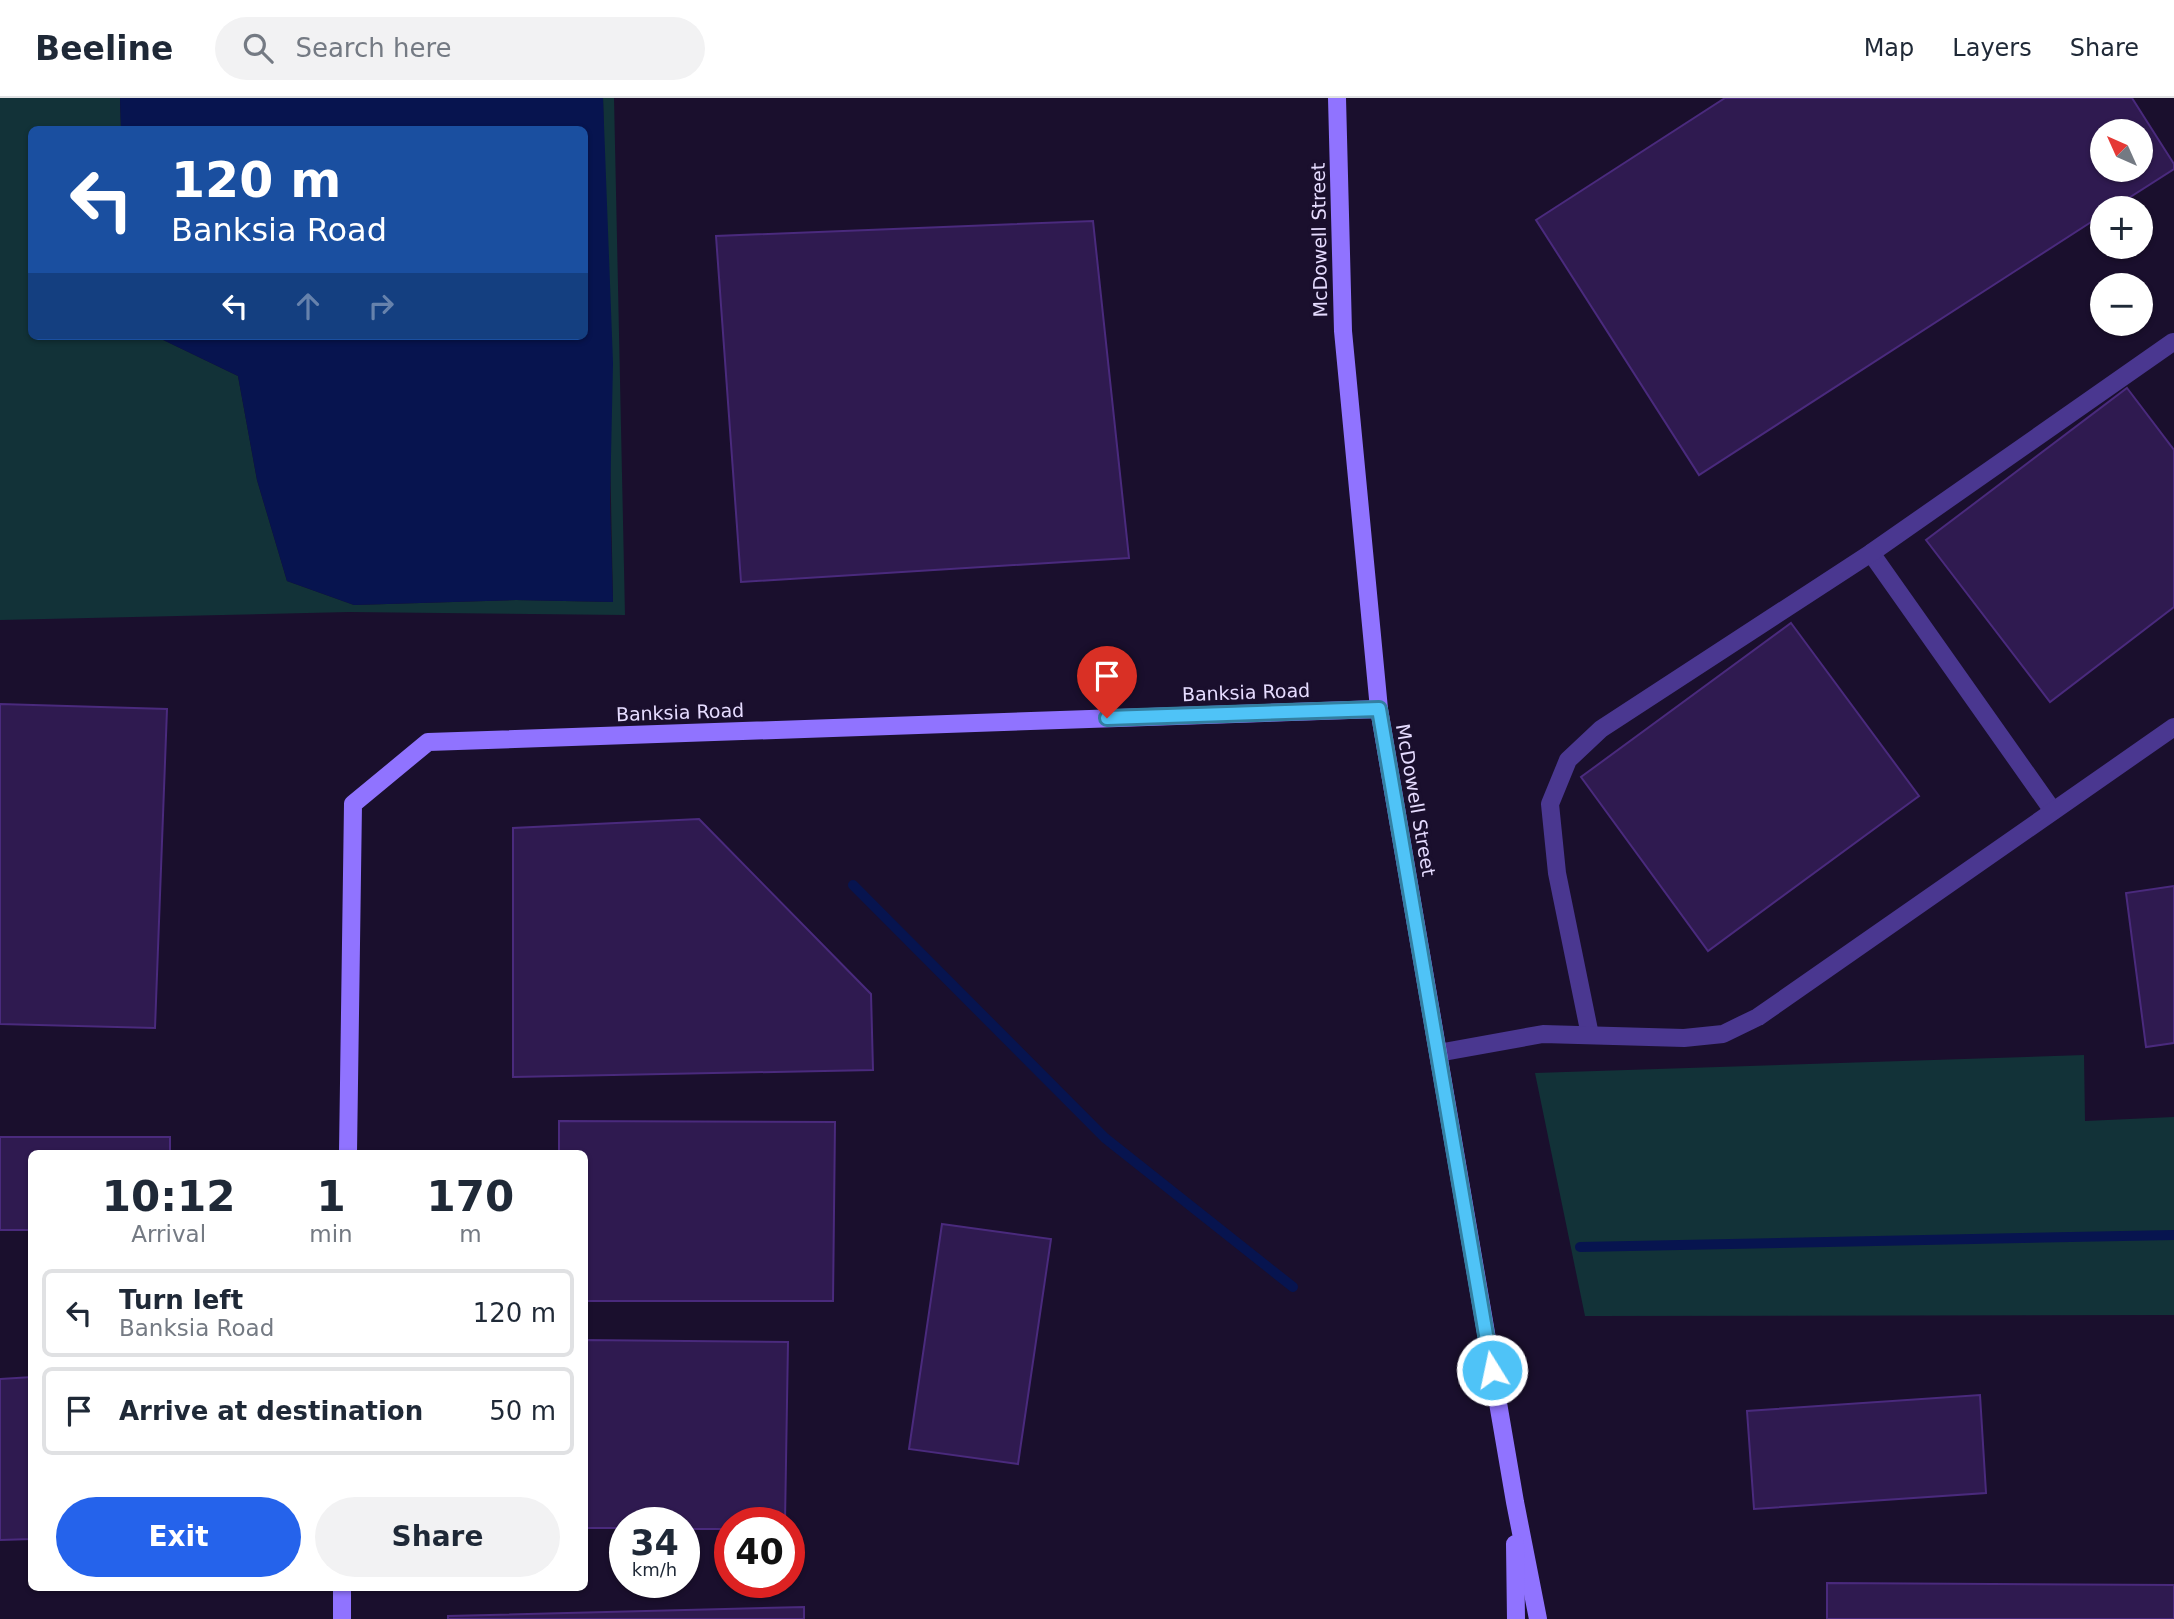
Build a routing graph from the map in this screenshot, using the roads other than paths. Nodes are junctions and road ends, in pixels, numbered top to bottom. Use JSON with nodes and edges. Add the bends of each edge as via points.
{"nodes":[{"id":1,"x":1337,"y":98,"type":"edge"},
{"id":2,"x":2174,"y":342,"type":"edge"},
{"id":3,"x":1871,"y":554,"type":"junction"},
{"id":4,"x":1379,"y":709,"type":"junction"},
{"id":5,"x":2174,"y":727,"type":"edge"},
{"id":6,"x":2053,"y":811,"type":"junction"},
{"id":7,"x":1590,"y":1035,"type":"junction"},
{"id":8,"x":1438,"y":1053,"type":"junction"},
{"id":9,"x":348,"y":1150,"type":"edge"},
{"id":10,"x":1515,"y":1502,"type":"junction"},
{"id":11,"x":342,"y":1591,"type":"edge"},
{"id":12,"x":342,"y":1619,"type":"edge"},
{"id":13,"x":1516,"y":1619,"type":"edge"},
{"id":14,"x":1538,"y":1619,"type":"edge"}],
"edges":[{"from":1,"to":4,"type":"street","name":"McDowell Street","via":[[1343,331]]},
{"from":2,"to":3,"type":"lane"},
{"from":3,"to":6,"type":"lane"},
{"from":3,"to":7,"type":"lane","via":[[1601,729],[1568,760],[1550,804],[1557,873]]},
{"from":4,"to":8,"type":"street","name":"McDowell Street"},
{"from":4,"to":9,"type":"street","name":"Banksia Road","via":[[428,741],[353,804]]},
{"from":5,"to":6,"type":"lane"},
{"from":6,"to":7,"type":"lane","via":[[1758,1017],[1723,1034],[1684,1038]]},
{"from":7,"to":8,"type":"lane","via":[[1543,1034]]},
{"from":8,"to":10,"type":"street","name":"McDowell Street"},
{"from":10,"to":13,"type":"street","name":"McDowell Street"},
{"from":10,"to":14,"type":"street","name":"McDowell Street"},
{"from":11,"to":12,"type":"street"}]}
